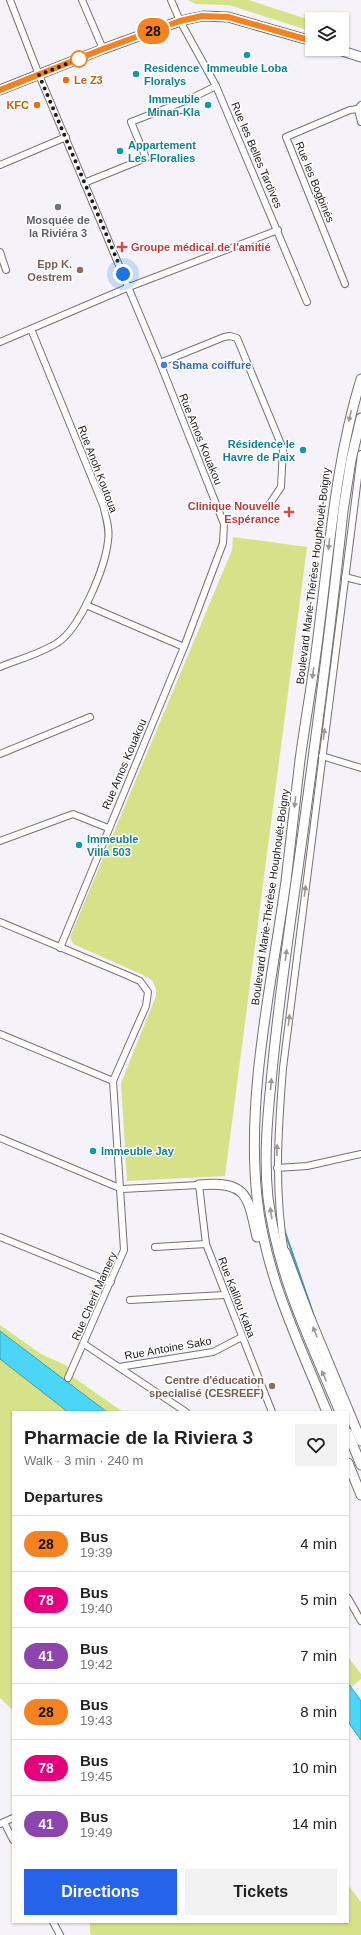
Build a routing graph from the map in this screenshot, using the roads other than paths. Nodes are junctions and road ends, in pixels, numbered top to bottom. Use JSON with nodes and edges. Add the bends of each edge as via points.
{"nodes":[{"id":1,"x":10,"y":0,"type":"edge"},
{"id":2,"x":82,"y":0,"type":"edge"},
{"id":3,"x":171,"y":0,"type":"edge"},
{"id":4,"x":180,"y":21,"type":"junction"},
{"id":5,"x":305,"y":40,"type":"edge"},
{"id":6,"x":103,"y":49,"type":"junction"},
{"id":7,"x":349,"y":53,"type":"edge"},
{"id":8,"x":361,"y":57,"type":"edge"},
{"id":9,"x":39,"y":75,"type":"junction"},
{"id":10,"x":216,"y":86,"type":"junction"},
{"id":11,"x":0,"y":90,"type":"edge"},
{"id":12,"x":360,"y":107,"type":"edge"},
{"id":13,"x":361,"y":122,"type":"edge"},
{"id":14,"x":66,"y":137,"type":"junction"},
{"id":15,"x":0,"y":165,"type":"edge"},
{"id":16,"x":84,"y":183,"type":"junction"},
{"id":17,"x":278,"y":230,"type":"junction"},
{"id":18,"x":0,"y":252,"type":"edge"},
{"id":19,"x":6,"y":270,"type":"dead end"},
{"id":20,"x":345,"y":284,"type":"dead end"},
{"id":21,"x":129,"y":287,"type":"junction"},
{"id":22,"x":307,"y":302,"type":"dead end"},
{"id":23,"x":31,"y":329,"type":"junction"},
{"id":24,"x":0,"y":342,"type":"edge"},
{"id":25,"x":160,"y":363,"type":"junction"},
{"id":26,"x":361,"y":379,"type":"edge"},
{"id":27,"x":361,"y":418,"type":"edge"},
{"id":28,"x":361,"y":454,"type":"edge"},
{"id":29,"x":269,"y":505,"type":"dead end"},
{"id":30,"x":347,"y":578,"type":"junction"},
{"id":31,"x":361,"y":582,"type":"edge"},
{"id":32,"x":86,"y":605,"type":"junction"},
{"id":33,"x":184,"y":647,"type":"junction"},
{"id":34,"x":0,"y":667,"type":"edge"},
{"id":35,"x":90,"y":717,"type":"dead end"},
{"id":36,"x":0,"y":754,"type":"edge"},
{"id":37,"x":322,"y":756,"type":"junction"},
{"id":38,"x":361,"y":768,"type":"edge"},
{"id":39,"x":108,"y":828,"type":"junction"},
{"id":40,"x":0,"y":841,"type":"edge"},
{"id":41,"x":0,"y":922,"type":"edge"},
{"id":42,"x":60,"y":948,"type":"junction"},
{"id":43,"x":0,"y":1034,"type":"edge"},
{"id":44,"x":113,"y":1081,"type":"junction"},
{"id":45,"x":0,"y":1138,"type":"edge"},
{"id":46,"x":361,"y":1156,"type":"edge"},
{"id":47,"x":277,"y":1168,"type":"junction"},
{"id":48,"x":200,"y":1185,"type":"junction"},
{"id":49,"x":122,"y":1189,"type":"junction"},
{"id":50,"x":0,"y":1237,"type":"edge"},
{"id":51,"x":206,"y":1244,"type":"junction"},
{"id":52,"x":155,"y":1247,"type":"dead end"},
{"id":53,"x":285,"y":1252,"type":"junction"},
{"id":54,"x":272,"y":1275,"type":"junction"},
{"id":55,"x":111,"y":1282,"type":"junction"},
{"id":56,"x":288,"y":1286,"type":"junction"},
{"id":57,"x":225,"y":1295,"type":"junction"},
{"id":58,"x":130,"y":1300,"type":"dead end"},
{"id":59,"x":242,"y":1337,"type":"junction"},
{"id":60,"x":84,"y":1344,"type":"junction"},
{"id":61,"x":119,"y":1367,"type":"junction"},
{"id":62,"x":68,"y":1378,"type":"dead end"},
{"id":63,"x":185,"y":1411,"type":"edge"},
{"id":64,"x":272,"y":1411,"type":"edge"},
{"id":65,"x":327,"y":1411,"type":"edge"},
{"id":66,"x":340,"y":1411,"type":"edge"},
{"id":67,"x":347,"y":1411,"type":"edge"},
{"id":68,"x":349,"y":1417,"type":"edge"},
{"id":69,"x":355,"y":1432,"type":"edge"},
{"id":70,"x":361,"y":1442,"type":"edge"},
{"id":71,"x":349,"y":1465,"type":"edge"},
{"id":72,"x":361,"y":1465,"type":"edge"},
{"id":73,"x":361,"y":1495,"type":"edge"},
{"id":74,"x":349,"y":1600,"type":"edge"},
{"id":75,"x":361,"y":1621,"type":"edge"},
{"id":76,"x":12,"y":1818,"type":"edge"},
{"id":77,"x":2,"y":1823,"type":"edge"},
{"id":78,"x":12,"y":1838,"type":"edge"},
{"id":79,"x":54,"y":1923,"type":"edge"},
{"id":80,"x":60,"y":1935,"type":"edge"}],
"edges":[{"from":1,"to":9,"type":"street","name":"Rue Amos Kouakou"},
{"from":2,"to":6,"type":"street"},
{"from":3,"to":4,"type":"street","name":"Rue les Belles Tardives"},
{"from":4,"to":5,"type":"main road","via":[[202,16],[228,17]]},
{"from":4,"to":6,"type":"main road"},
{"from":4,"to":10,"type":"street","name":"Rue les Belles Tardives"},
{"from":6,"to":9,"type":"main road"},
{"from":7,"to":8,"type":"main road"},
{"from":9,"to":11,"type":"main road"},
{"from":9,"to":14,"type":"street","name":"Rue Amos Kouakou"},
{"from":10,"to":16,"type":"street","via":[[131,122],[146,158]]},
{"from":10,"to":17,"type":"street","name":"Rue les Belles Tardives"},
{"from":12,"to":13,"type":"street"},
{"from":12,"to":20,"type":"street","name":"Rue les Bogbinés","via":[[286,137]]},
{"from":14,"to":15,"type":"street"},
{"from":14,"to":16,"type":"street","name":"Rue Amos Kouakou"},
{"from":16,"to":21,"type":"street","name":"Rue Amos Kouakou"},
{"from":17,"to":21,"type":"street"},
{"from":17,"to":22,"type":"street","name":"Rue les Belles Tardives"},
{"from":18,"to":19,"type":"street"},
{"from":21,"to":23,"type":"street"},
{"from":21,"to":25,"type":"street","name":"Rue Amos Kouakou"},
{"from":23,"to":24,"type":"street"},
{"from":23,"to":32,"type":"street","name":"Rue Anoh Koutoua","via":[[108,522],[109,541]]},
{"from":25,"to":29,"type":"street","via":[[224,337],[237,338],[283,449],[281,487]]},
{"from":25,"to":33,"type":"street","name":"Rue Amos Kouakou","via":[[224,524],[223,543]]},
{"from":26,"to":54,"type":"main road","name":"Boulevard Marie-Thérèse Houphouët-Boigny","one_way":true,"via":[[343,448],[336,490],[260,1063],[255,1174],[262,1230]]},
{"from":56,"to":27,"type":"main road","name":"Boulevard Marie-Thérèse Houphouët-Boigny","one_way":true,"via":[[276,1245],[268,1198],[266,1156],[269,1107],[278,1009],[343,512]]},
{"from":28,"to":30,"type":"street"},
{"from":30,"to":31,"type":"street"},
{"from":37,"to":30,"type":"street","one_way":true},
{"from":32,"to":33,"type":"street"},
{"from":32,"to":34,"type":"street","name":"Rue Anoh Koutoua","via":[[71,631],[57,644]]},
{"from":33,"to":39,"type":"street","name":"Rue Amos Kouakou"},
{"from":35,"to":36,"type":"street"},
{"from":37,"to":38,"type":"street"},
{"from":47,"to":37,"type":"street","one_way":true,"via":[[283,1068]]},
{"from":39,"to":40,"type":"street","via":[[73,814]]},
{"from":39,"to":42,"type":"street","name":"Rue Amos Kouakou"},
{"from":41,"to":42,"type":"street","name":"Rue Cherif Mamery"},
{"from":42,"to":44,"type":"street","name":"Rue Cherif Mamery","via":[[140,981],[147,988],[146,1006]]},
{"from":43,"to":44,"type":"street"},
{"from":44,"to":49,"type":"street","name":"Rue Cherif Mamery"},
{"from":45,"to":49,"type":"street"},
{"from":46,"to":47,"type":"street","via":[[307,1166]]},
{"from":47,"to":53,"type":"street","via":[[278,1201]]},
{"from":48,"to":49,"type":"street"},
{"from":48,"to":51,"type":"street","name":"Rue Kalilou Kaba"},
{"from":48,"to":54,"type":"main road","via":[[224,1184],[234,1187],[244,1195],[251,1211],[263,1260]]},
{"from":49,"to":55,"type":"street","name":"Rue Cherif Mamery","via":[[124,1250]]},
{"from":50,"to":55,"type":"street"},
{"from":51,"to":52,"type":"street"},
{"from":51,"to":57,"type":"street","name":"Rue Kalilou Kaba"},
{"from":53,"to":56,"type":"street"},
{"from":67,"to":53,"type":"main road","one_way":true},
{"from":54,"to":65,"type":"main road","name":"Boulevard Marie-Thérèse Houphouët-Boigny"},
{"from":55,"to":60,"type":"street","name":"Rue Cherif Mamery"},
{"from":66,"to":56,"type":"main road","name":"Boulevard Marie-Thérèse Houphouët-Boigny","one_way":true},
{"from":57,"to":58,"type":"street"},
{"from":57,"to":59,"type":"street","name":"Rue Kalilou Kaba"},
{"from":59,"to":61,"type":"street","name":"Rue Antoine Sako","via":[[213,1352]]},
{"from":59,"to":64,"type":"street","name":"Rue Kalilou Kaba"},
{"from":60,"to":61,"type":"street"},
{"from":60,"to":62,"type":"street","name":"Rue Cherif Mamery"},
{"from":61,"to":63,"type":"street"},
{"from":69,"to":68,"type":"main road","one_way":true},
{"from":69,"to":70,"type":"main road"},
{"from":69,"to":72,"type":"main road"},
{"from":71,"to":73,"type":"main road"},
{"from":74,"to":75,"type":"street"},
{"from":76,"to":77,"type":"street"},
{"from":77,"to":78,"type":"street"},
{"from":79,"to":80,"type":"street"}]}
